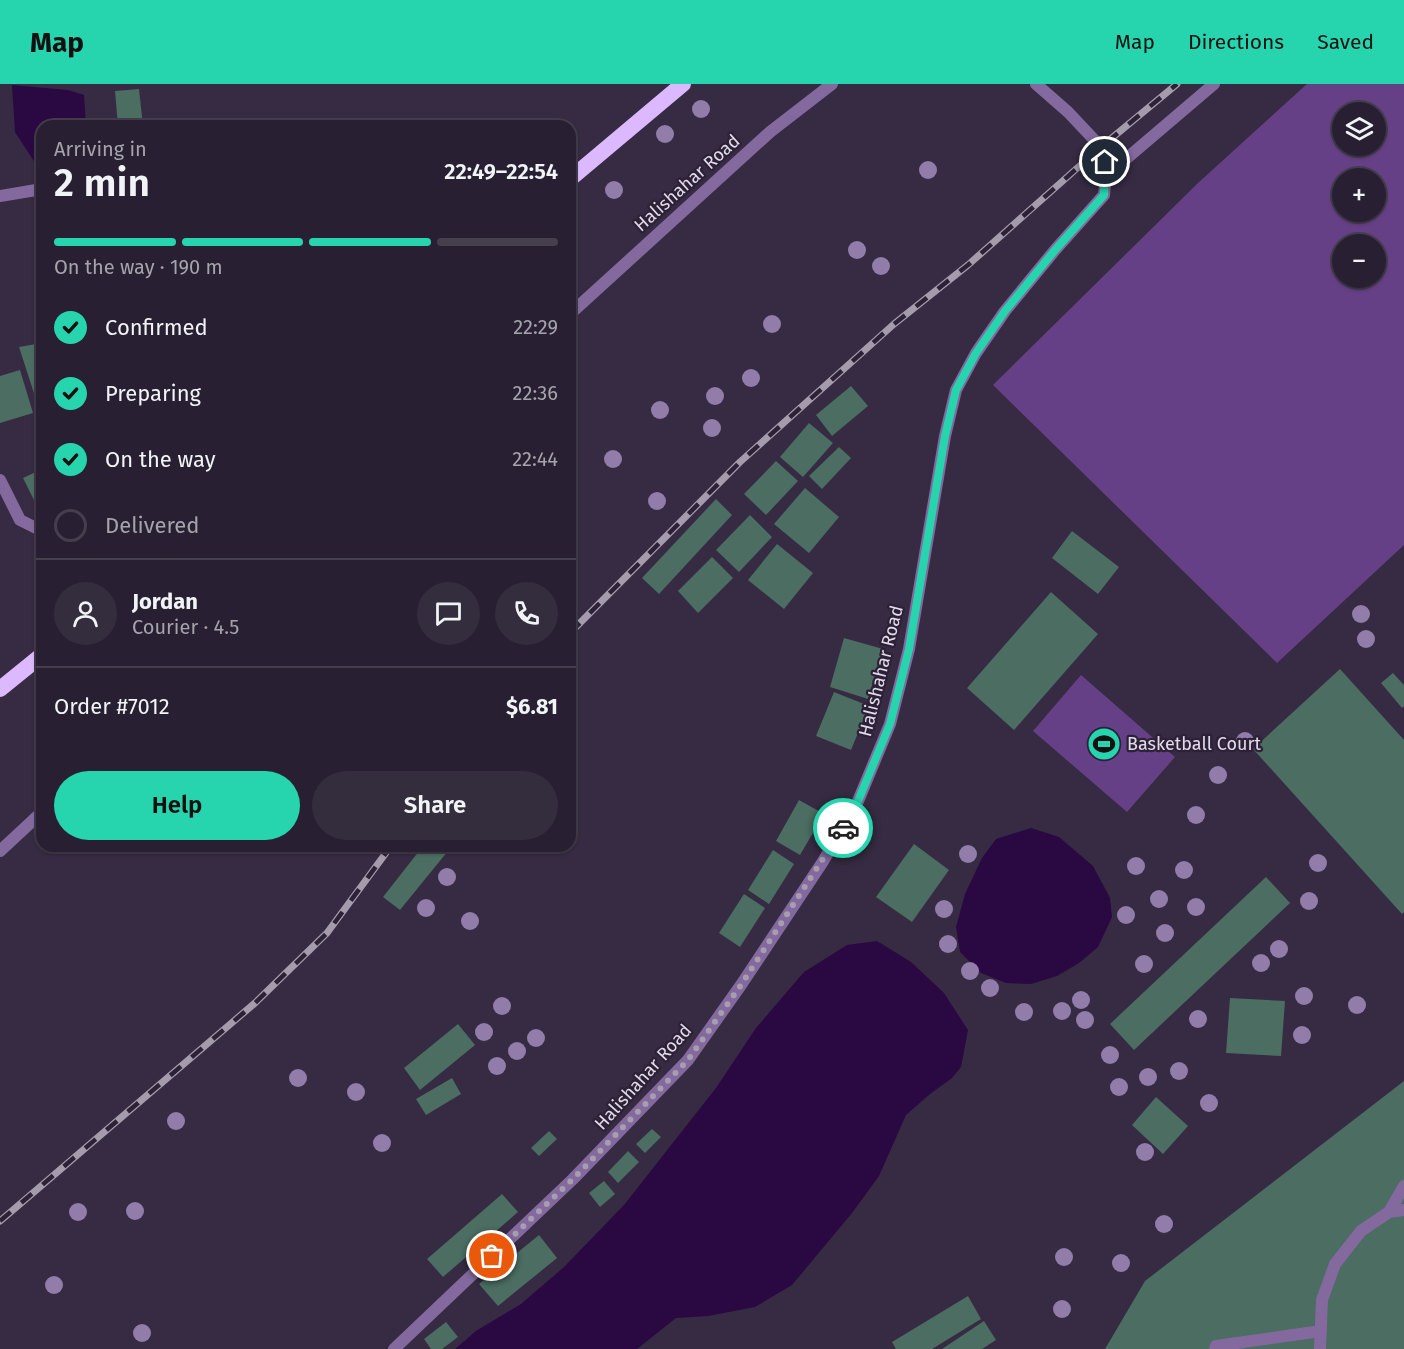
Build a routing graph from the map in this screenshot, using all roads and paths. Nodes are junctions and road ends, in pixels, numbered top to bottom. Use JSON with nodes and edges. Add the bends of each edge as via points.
{"nodes":[{"id":1,"x":683,"y":84,"type":"edge"},
{"id":2,"x":832,"y":84,"type":"edge"},
{"id":3,"x":1036,"y":84,"type":"edge"},
{"id":4,"x":1214,"y":84,"type":"edge"},
{"id":5,"x":576,"y":174,"type":"edge"},
{"id":6,"x":1106,"y":176,"type":"junction"},
{"id":7,"x":36,"y":190,"type":"edge"},
{"id":8,"x":0,"y":196,"type":"edge"},
{"id":9,"x":576,"y":309,"type":"edge"},
{"id":10,"x":0,"y":480,"type":"edge"},
{"id":11,"x":36,"y":528,"type":"edge"},
{"id":12,"x":36,"y":660,"type":"edge"},
{"id":13,"x":0,"y":689,"type":"edge"},
{"id":14,"x":36,"y":818,"type":"edge"},
{"id":15,"x":0,"y":851,"type":"edge"},
{"id":16,"x":1404,"y":1186,"type":"edge"},
{"id":17,"x":1404,"y":1210,"type":"edge"},
{"id":18,"x":1389,"y":1212,"type":"junction"},
{"id":19,"x":1321,"y":1331,"type":"junction"},
{"id":20,"x":394,"y":1349,"type":"edge"},
{"id":21,"x":1215,"y":1349,"type":"edge"},
{"id":22,"x":1320,"y":1349,"type":"edge"}],
"edges":[{"from":1,"to":5,"type":"highway"},
{"from":2,"to":9,"type":"street","name":"Halishahar Road","via":[[771,132]]},
{"from":3,"to":6,"type":"street","name":"Halishahar Road","via":[[1101,147]]},
{"from":4,"to":6,"type":"street"},
{"from":6,"to":20,"type":"street","name":"Halishahar Road","via":[[1104,195],[1005,311],[956,390],[909,649],[890,724],[856,806],[828,854],[688,1060],[573,1179]]},
{"from":7,"to":8,"type":"street"},
{"from":10,"to":11,"type":"street","via":[[20,520]]},
{"from":12,"to":13,"type":"highway"},
{"from":14,"to":15,"type":"street"},
{"from":16,"to":18,"type":"street"},
{"from":17,"to":18,"type":"street"},
{"from":18,"to":19,"type":"street","via":[[1361,1231],[1335,1264],[1322,1300]]},
{"from":19,"to":21,"type":"street"},
{"from":19,"to":22,"type":"street"}]}
